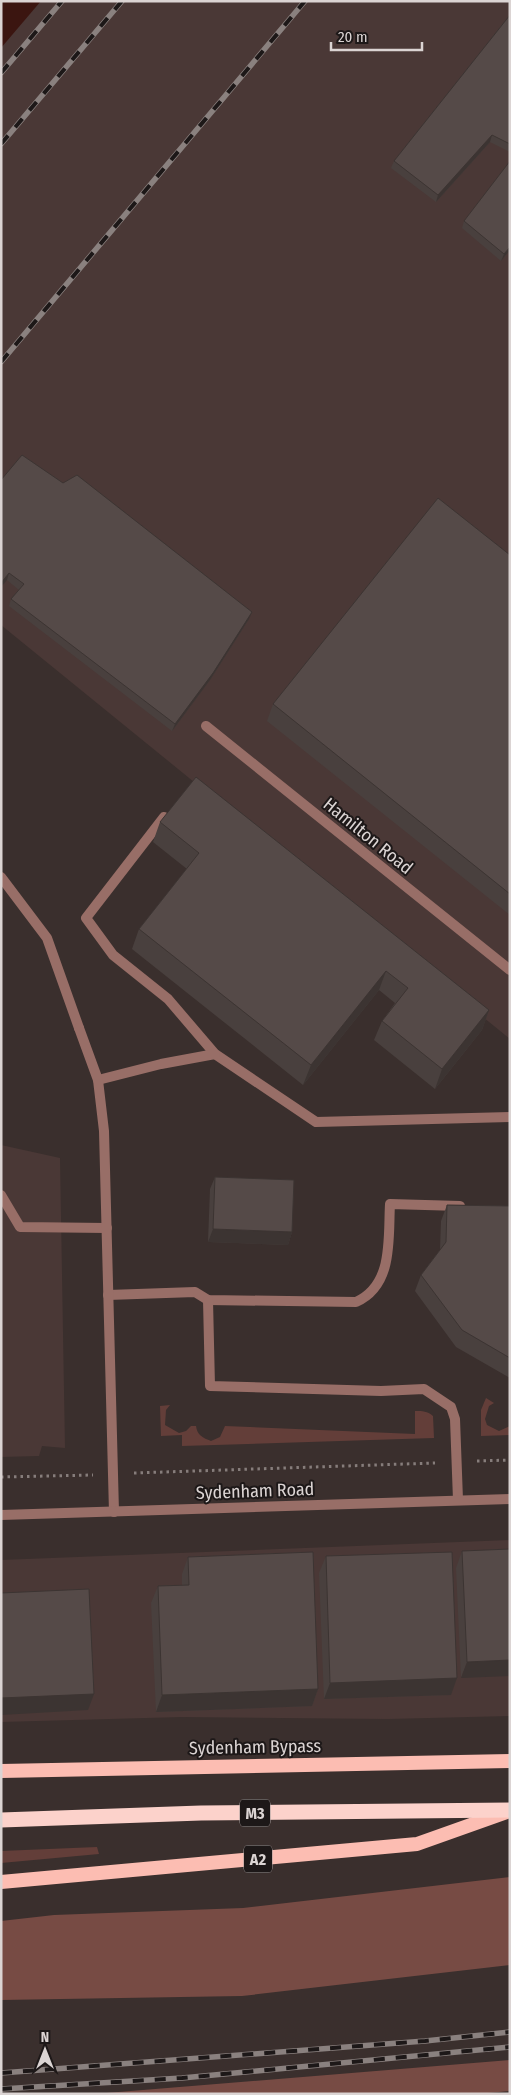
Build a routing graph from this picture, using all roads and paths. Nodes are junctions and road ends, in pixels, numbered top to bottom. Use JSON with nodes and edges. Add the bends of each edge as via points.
{"nodes":[{"id":1,"x":206,"y":726,"type":"dead end"},
{"id":2,"x":164,"y":817,"type":"edge"},
{"id":3,"x":1,"y":877,"type":"edge"},
{"id":4,"x":510,"y":970,"type":"edge"},
{"id":5,"x":215,"y":1054,"type":"junction"},
{"id":6,"x":98,"y":1080,"type":"junction"},
{"id":7,"x":510,"y":1117,"type":"edge"},
{"id":8,"x":1,"y":1195,"type":"edge"},
{"id":9,"x":473,"y":1206,"type":"edge"},
{"id":10,"x":107,"y":1228,"type":"junction"},
{"id":11,"x":108,"y":1295,"type":"junction"},
{"id":12,"x":208,"y":1300,"type":"junction"},
{"id":13,"x":510,"y":1460,"type":"edge"},
{"id":14,"x":457,"y":1462,"type":"junction"},
{"id":15,"x":192,"y":1471,"type":"dead end"},
{"id":16,"x":32,"y":1476,"type":"dead end"},
{"id":17,"x":1,"y":1477,"type":"edge"},
{"id":18,"x":510,"y":1499,"type":"edge"},
{"id":19,"x":458,"y":1500,"type":"junction"},
{"id":20,"x":114,"y":1512,"type":"junction"},
{"id":21,"x":1,"y":1515,"type":"edge"},
{"id":22,"x":510,"y":1761,"type":"edge"},
{"id":23,"x":1,"y":1771,"type":"edge"},
{"id":24,"x":510,"y":1810,"type":"edge"},
{"id":25,"x":1,"y":1820,"type":"edge"},
{"id":26,"x":1,"y":1882,"type":"edge"}],
"edges":[{"from":1,"to":4,"type":"street","name":"Hamilton Road"},
{"from":2,"to":5,"type":"street","via":[[86,918],[113,955],[168,999]]},
{"from":3,"to":6,"type":"street","via":[[47,938]]},
{"from":5,"to":6,"type":"street"},
{"from":5,"to":7,"type":"street","via":[[316,1122]]},
{"from":6,"to":10,"type":"street","via":[[104,1131]]},
{"from":8,"to":10,"type":"street","via":[[20,1227]]},
{"from":9,"to":12,"type":"street","via":[[390,1204],[384,1274],[366,1297],[356,1302]]},
{"from":10,"to":11,"type":"street"},
{"from":11,"to":12,"type":"street","via":[[194,1292]]},
{"from":11,"to":20,"type":"street"},
{"from":12,"to":14,"type":"street","via":[[210,1386],[381,1391],[424,1389],[451,1407],[455,1419]]},
{"from":13,"to":14,"type":"path"},
{"from":14,"to":15,"type":"path"},
{"from":14,"to":19,"type":"street"},
{"from":16,"to":17,"type":"path"},
{"from":18,"to":19,"type":"street","name":"Sydenham Road"},
{"from":19,"to":20,"type":"street","name":"Sydenham Road"},
{"from":20,"to":21,"type":"street","name":"Sydenham Road"},
{"from":22,"to":23,"type":"highway","name":"Sydenham Bypass"},
{"from":24,"to":25,"type":"highway","number":"M3","via":[[201,1813]]},
{"from":24,"to":26,"type":"highway","number":"A2","via":[[416,1844]]}]}
